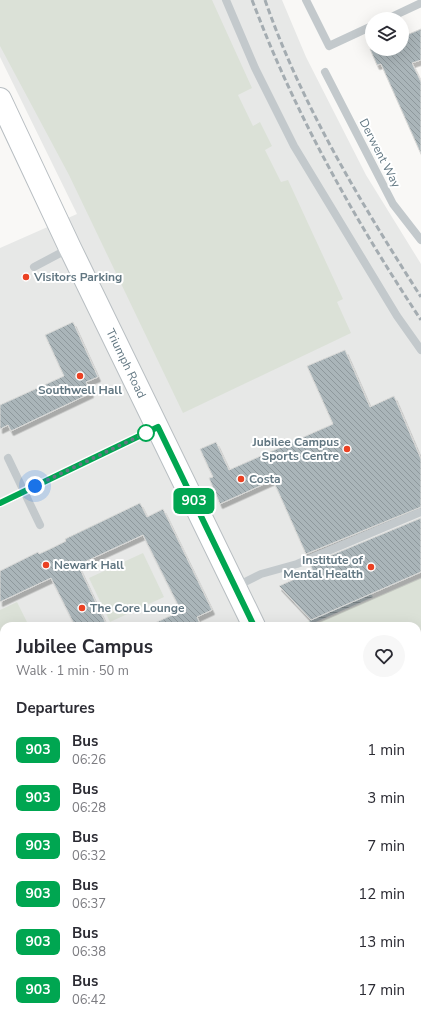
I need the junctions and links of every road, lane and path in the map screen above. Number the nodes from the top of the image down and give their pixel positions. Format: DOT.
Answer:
graph roads {
  1 [pos="226,0"];
  2 [pos="306,0"];
  3 [pos="421,3"];
  4 [pos="402,12"];
  5 [pos="365,29"];
  6 [pos="325,72"];
  7 [pos="0,99"];
  8 [pos="421,240"];
  9 [pos="70,248"];
  10 [pos="34,267"];
  11 [pos="421,350"];
  12 [pos="158,427"];
  13 [pos="8,458"];
  14 [pos="24,492"];
  15 [pos="0,503"];
  16 [pos="421,512"];
  17 [pos="40,525"];
  18 [pos="236,587"];
  19 [pos="252,622"];
  1 -- 11 [label="lane"];
  2 -- 5 [label="lane"];
  3 -- 4 [label="lane"];
  6 -- 8 [label="lane, Derwent Way"];
  7 -- 9 [label="street, Triumph Road"];
  9 -- 10 [label="lane"];
  9 -- 12 [label="street, Triumph Road"];
  12 -- 14 [label="lane"];
  12 -- 18 [label="street, Triumph Road"];
  13 -- 14 [label="lane"];
  14 -- 15 [label="lane"];
  14 -- 17 [label="lane"];
  16 -- 18 [label="lane"];
  18 -- 19 [label="street, Triumph Road"];
}
